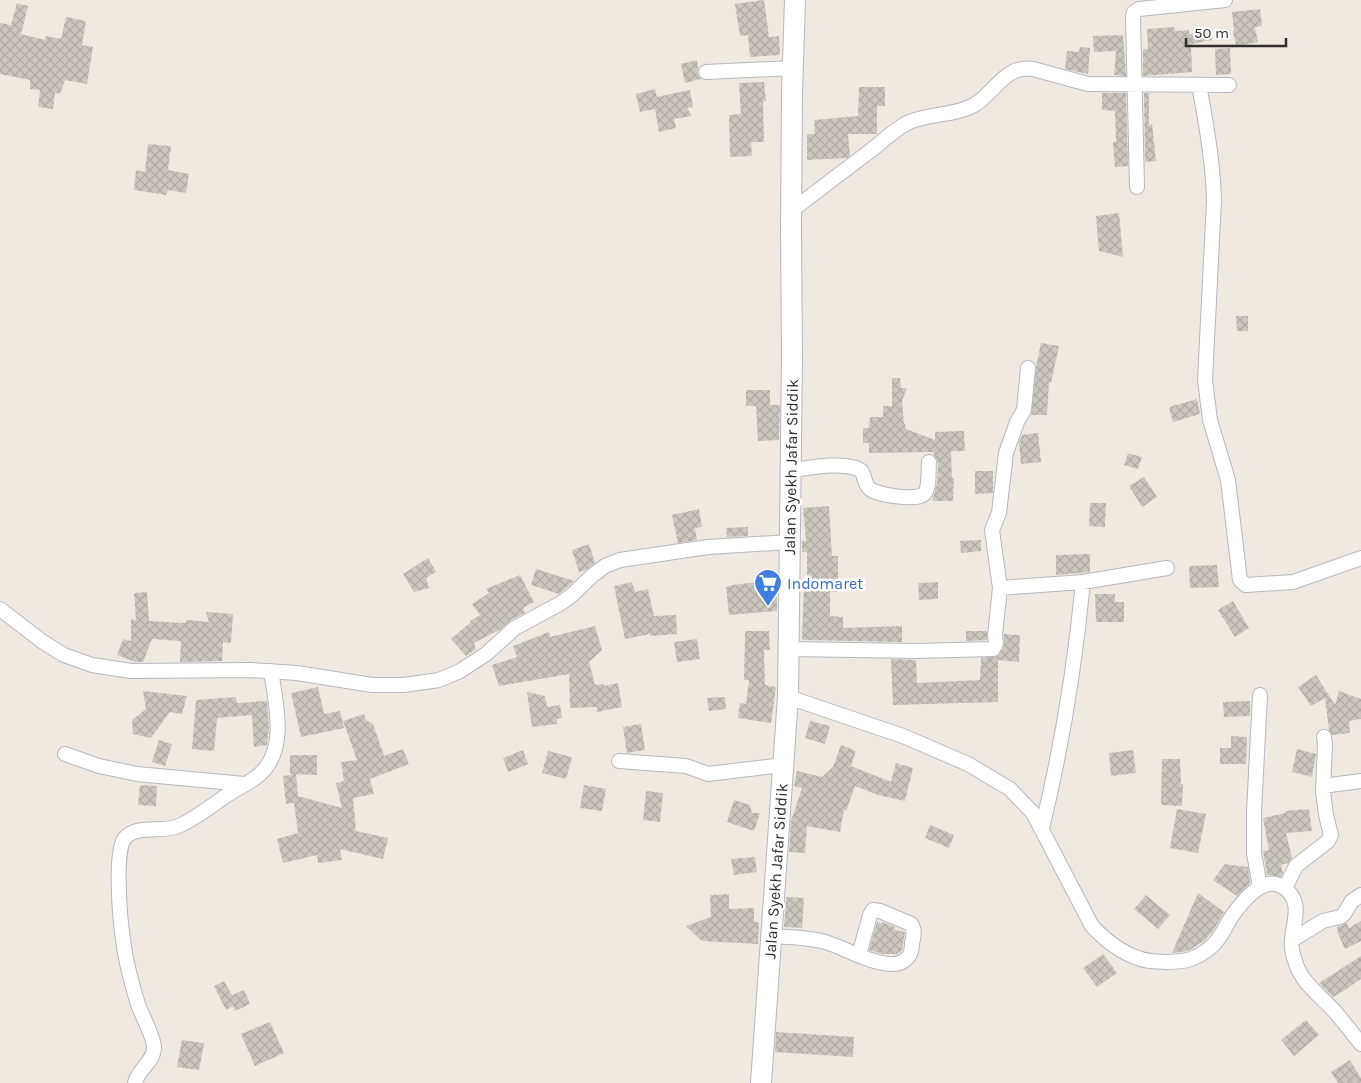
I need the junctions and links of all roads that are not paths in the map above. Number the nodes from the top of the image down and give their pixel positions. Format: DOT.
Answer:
graph roads {
  1 [pos="795,0"];
  2 [pos="1224,0"];
  3 [pos="793,68"];
  4 [pos="706,72"];
  5 [pos="1134,84"];
  6 [pos="1199,85"];
  7 [pos="1230,85"];
  8 [pos="1137,188"];
  9 [pos="791,211"];
  10 [pos="1028,368"];
  11 [pos="929,462"];
  12 [pos="791,470"];
  13 [pos="790,542"];
  14 [pos="1361,558"];
  15 [pos="1167,568"];
  16 [pos="1083,582"];
  17 [pos="1000,588"];
  18 [pos="0,609"];
  19 [pos="789,649"];
  20 [pos="271,671"];
  21 [pos="1260,695"];
  22 [pos="788,697"];
  23 [pos="1324,737"];
  24 [pos="65,754"];
  25 [pos="619,761"];
  26 [pos="783,766"];
  27 [pos="1361,781"];
  28 [pos="244,784"];
  29 [pos="1323,786"];
  30 [pos="1042,828"];
  31 [pos="1260,887"];
  32 [pos="1285,888"];
  33 [pos="1361,895"];
  34 [pos="771,936"];
  35 [pos="1292,940"];
  36 [pos="859,955"];
  37 [pos="1361,1044"];
  38 [pos="135,1083"];
  39 [pos="761,1083"];
  1 -- 3 [label="main road, Jalan Syekh Jafar Siddik"];
  2 -- 5 [label="street"];
  3 -- 4 [label="street"];
  3 -- 9 [label="main road, Jalan Syekh Jafar Siddik"];
  5 -- 6 [label="street"];
  5 -- 8 [label="street"];
  5 -- 9 [label="street"];
  6 -- 7 [label="street"];
  6 -- 14 [label="street"];
  9 -- 12 [label="main road, Jalan Syekh Jafar Siddik"];
  10 -- 17 [label="street"];
  11 -- 12 [label="street"];
  12 -- 13 [label="main road, Jalan Syekh Jafar Siddik"];
  13 -- 19 [label="main road, Jalan Syekh Jafar Siddik"];
  13 -- 20 [label="street"];
  15 -- 16 [label="street"];
  16 -- 17 [label="street"];
  16 -- 30 [label="street"];
  17 -- 19 [label="street"];
  18 -- 20 [label="street"];
  19 -- 22 [label="main road, Jalan Syekh Jafar Siddik"];
  20 -- 28 [label="street"];
  21 -- 31 [label="street"];
  22 -- 26 [label="main road, Jalan Syekh Jafar Siddik"];
  22 -- 30 [label="street"];
  23 -- 29 [label="street"];
  24 -- 28 [label="street"];
  25 -- 26 [label="street"];
  26 -- 34 [label="main road, Jalan Syekh Jafar Siddik"];
  27 -- 29 [label="street"];
  28 -- 38 [label="street"];
  29 -- 32 [label="street"];
  30 -- 31 [label="street"];
  31 -- 32 [label="street"];
  32 -- 35 [label="street"];
  33 -- 35 [label="street"];
  34 -- 36 [label="street"];
  34 -- 39 [label="main road, Jalan Syekh Jafar Siddik"];
  35 -- 37 [label="street"];
  36 -- 36 [label="street"];
}
